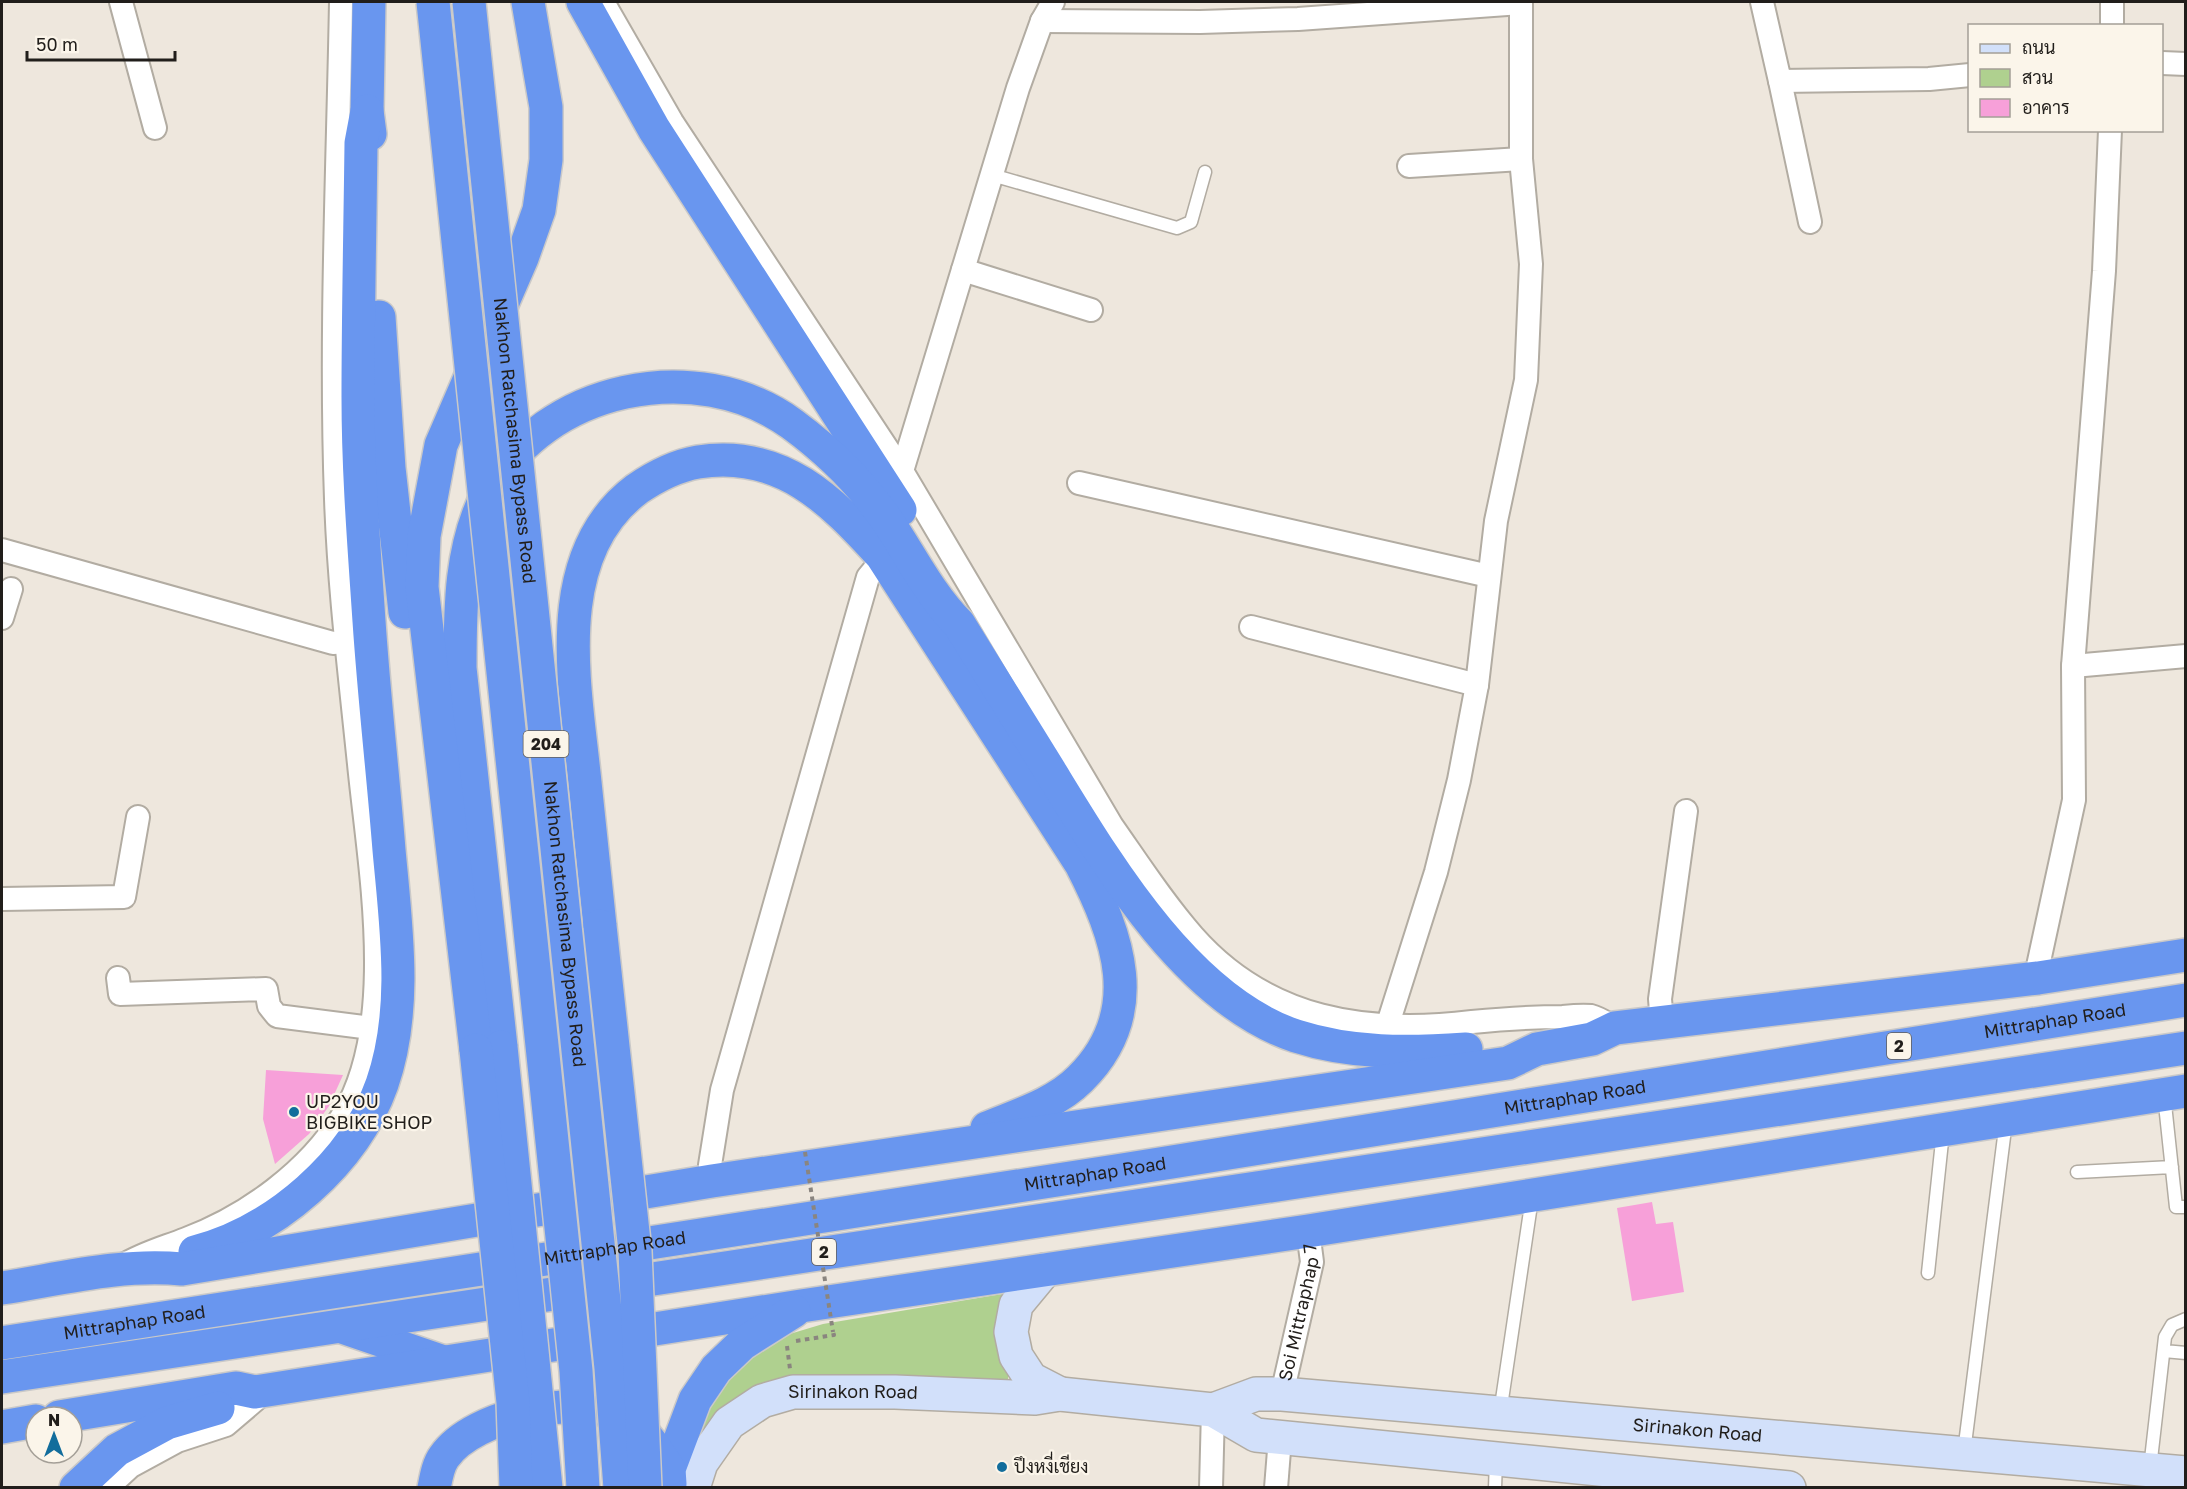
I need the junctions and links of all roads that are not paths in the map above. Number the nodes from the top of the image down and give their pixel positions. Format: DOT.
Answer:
graph roads {
  1 [pos="121,2"];
  2 [pos="340,2"];
  3 [pos="369,2"];
  4 [pos="433,2"];
  5 [pos="469,2"];
  6 [pos="528,2"];
  7 [pos="583,2"];
  8 [pos="603,2"];
  9 [pos="1521,2"];
  10 [pos="1762,2"];
  11 [pos="2112,2"];
  12 [pos="1047,11"];
  13 [pos="2112,24"];
  14 [pos="2163,63"];
  15 [pos="2186,64"];
  16 [pos="1968,75"];
  17 [pos="1780,81"];
  18 [pos="367,111"];
  19 [pos="155,128"];
  20 [pos="2110,132"];
  21 [pos="1521,159"];
  22 [pos="1409,166"];
  23 [pos="1205,172"];
  24 [pos="992,175"];
  25 [pos="1810,222"];
  26 [pos="963,270"];
  27 [pos="1091,310"];
  28 [pos="900,476"];
  29 [pos="1079,483"];
  30 [pos="2,550"];
  31 [pos="869,572"];
  32 [pos="1489,576"];
  33 [pos="11,589"];
  34 [pos="2,618"];
  35 [pos="959,624"];
  36 [pos="1251,627"];
  37 [pos="346,642"];
  38 [pos="2186,657"];
  39 [pos="2073,666"];
  40 [pos="1477,685"];
  41 [pos="1686,811"];
  42 [pos="138,817"];
  43 [pos="2,899"];
  44 [pos="2186,955"];
  45 [pos="118,978"];
  46 [pos="2038,978"];
  47 [pos="2186,1000"];
  48 [pos="1662,1022"];
  49 [pos="1387,1027"];
  50 [pos="371,1028"];
  51 [pos="1615,1028"];
  52 [pos="2186,1048"];
  53 [pos="1537,1049"];
  54 [pos="477,1050"];
  55 [pos="2174,1093"];
  56 [pos="2006,1120"];
  57 [pos="1943,1130"];
  58 [pos="1024,1134"];
  59 [pos="956,1144"];
  60 [pos="2172,1167"];
  61 [pos="1122,1170"];
  62 [pos="2078,1172"];
  63 [pos="712,1181"];
  64 [pos="1532,1194"];
  65 [pos="2186,1207"];
  66 [pos="1308,1231"];
  67 [pos="161,1266"];
  68 [pos="116,1270"];
  69 [pos="1046,1270"];
  70 [pos="1928,1273"];
  71 [pos="2,1288"];
  72 [pos="801,1306"];
  73 [pos="2186,1318"];
  74 [pos="336,1325"];
  75 [pos="2,1343"];
  76 [pos="2164,1351"];
  77 [pos="2186,1353"];
  78 [pos="445,1362"];
  79 [pos="2,1377"];
  80 [pos="262,1391"];
  81 [pos="1060,1394"];
  82 [pos="1282,1394"];
  83 [pos="1213,1410"];
  84 [pos="84,1413"];
  85 [pos="1500,1413"];
  86 [pos="24,1423"];
  87 [pos="2,1426"];
  88 [pos="1280,1438"];
  89 [pos="1964,1453"];
  90 [pos="2150,1469"];
  91 [pos="2186,1473"];
  92 [pos="1496,1474"];
  93 [pos="669,1483"];
  94 [pos="76,1488"];
  95 [pos="107,1488"];
  96 [pos="434,1488"];
  97 [pos="493,1488"];
  98 [pos="516,1488"];
  99 [pos="546,1488"];
  100 [pos="583,1488"];
  101 [pos="620,1488"];
  102 [pos="1211,1488"];
  103 [pos="1276,1488"];
  104 [pos="1789,1488"];
  1 -- 19 [label="street"];
  2 -- 37 [label="street"];
  3 -- 18 [label="highway"];
  4 -- 100 [label="highway, Nakhon Ratchasima Bypass Road / 204, bridge"];
  5 -- 101 [label="highway, Nakhon Ratchasima Bypass Road / 204, bridge"];
  6 -- 54 [label="highway"];
  7 -- 35 [label="highway"];
  8 -- 28 [label="street"];
  9 -- 12 [label="street"];
  9 -- 21 [label="street"];
  10 -- 17 [label="street"];
  11 -- 13 [label="street"];
  12 -- 24 [label="street"];
  14 -- 15 [label="street"];
  16 -- 17 [label="street"];
  17 -- 25 [label="street"];
  18 -- 54 [label="highway"];
  18 -- 67 [label="highway"];
  20 -- 39 [label="street"];
  21 -- 22 [label="street"];
  21 -- 32 [label="street"];
  23 -- 24 [label="lane"];
  24 -- 26 [label="street"];
  26 -- 27 [label="street"];
  26 -- 28 [label="street"];
  28 -- 49 [label="street"];
  29 -- 32 [label="street"];
  30 -- 37 [label="street"];
  31 -- 63 [label="street"];
  32 -- 40 [label="street"];
  33 -- 34 [label="street"];
  35 -- 53 [label="highway"];
  35 -- 54 [label="highway"];
  36 -- 40 [label="street"];
  37 -- 50 [label="street"];
  38 -- 39 [label="street"];
  39 -- 46 [label="street"];
  40 -- 49 [label="street"];
  41 -- 48 [label="street"];
  42 -- 43 [label="street"];
  44 -- 46 [label="highway"];
  45 -- 50 [label="street"];
  46 -- 48 [label="highway"];
  47 -- 61 [label="highway, Mittraphap Road / 2"];
  48 -- 51 [label="highway"];
  49 -- 51 [label="street"];
  50 -- 68 [label="street"];
  51 -- 53 [label="highway"];
  52 -- 74 [label="highway, Mittraphap Road / 2"];
  53 -- 58 [label="highway"];
  54 -- 97 [label="highway"];
  54 -- 98 [label="highway, bridge"];
  54 -- 99 [label="highway, bridge"];
  55 -- 56 [label="highway"];
  55 -- 60 [label="lane"];
  56 -- 57 [label="highway"];
  56 -- 89 [label="lane"];
  57 -- 64 [label="highway"];
  57 -- 70 [label="lane"];
  58 -- 59 [label="highway"];
  58 -- 61 [label="highway"];
  59 -- 63 [label="highway"];
  59 -- 93 [label="highway, bridge"];
  60 -- 62 [label="lane"];
  60 -- 65 [label="lane"];
  61 -- 75 [label="highway, Mittraphap Road / 2"];
  63 -- 67 [label="highway"];
  64 -- 66 [label="highway"];
  64 -- 85 [label="lane"];
  66 -- 69 [label="highway"];
  66 -- 82 [label="street, Soi Mittraphap 7"];
  67 -- 68 [label="highway"];
  68 -- 71 [label="highway"];
  69 -- 72 [label="highway"];
  69 -- 81 [label="street, Sirinakon Road"];
  72 -- 78 [label="highway"];
  72 -- 93 [label="highway"];
  73 -- 76 [label="lane"];
  74 -- 78 [label="highway"];
  74 -- 79 [label="highway, Mittraphap Road / 2"];
  76 -- 77 [label="lane"];
  76 -- 90 [label="lane"];
  78 -- 80 [label="highway"];
  80 -- 84 [label="highway"];
  80 -- 94 [label="highway"];
  80 -- 95 [label="street"];
  81 -- 83 [label="street, Sirinakon Road"];
  81 -- 93 [label="street, Sirinakon Road"];
  82 -- 83 [label="street, Sirinakon Road"];
  82 -- 85 [label="street, Sirinakon Road"];
  83 -- 88 [label="street, Sirinakon Road"];
  83 -- 102 [label="street"];
  85 -- 89 [label="street, Sirinakon Road"];
  86 -- 87 [label="highway"];
  88 -- 92 [label="street, Sirinakon Road"];
  88 -- 103 [label="street"];
  89 -- 90 [label="street, Sirinakon Road"];
  90 -- 91 [label="street, Sirinakon Road"];
  92 -- 104 [label="street, Sirinakon Road"];
  93 -- 96 [label="highway"];
}
